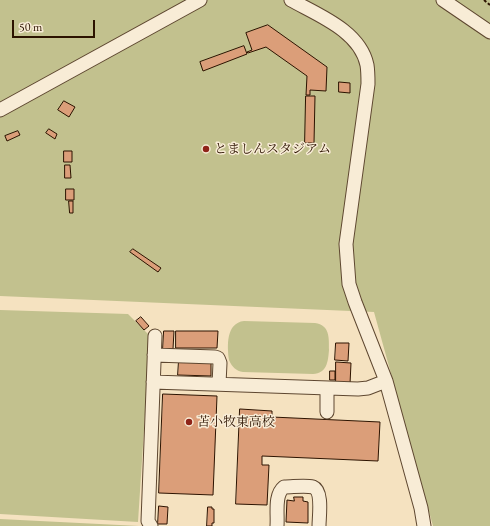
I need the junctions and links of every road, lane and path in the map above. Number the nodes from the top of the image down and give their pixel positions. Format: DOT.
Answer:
graph roads {
  1 [pos="200,0"];
  2 [pos="291,0"];
  3 [pos="443,0"];
  4 [pos="484,0"];
  5 [pos="490,5"];
  6 [pos="490,32"];
  7 [pos="0,110"];
  8 [pos="155,336"];
  9 [pos="154,355"];
  10 [pos="386,381"];
  11 [pos="153,382"];
  12 [pos="219,384"];
  13 [pos="327,388"];
  14 [pos="327,412"];
  15 [pos="151,526"];
  16 [pos="277,526"];
  17 [pos="319,526"];
  18 [pos="424,526"];
  1 -- 7 [label="street"];
  2 -- 10 [label="street"];
  3 -- 6 [label="street"];
  4 -- 5 [label="path"];
  8 -- 9 [label="street"];
  9 -- 11 [label="street"];
  9 -- 12 [label="street"];
  10 -- 13 [label="street"];
  10 -- 18 [label="street"];
  11 -- 12 [label="street"];
  11 -- 15 [label="street"];
  12 -- 13 [label="street"];
  13 -- 14 [label="street"];
  16 -- 17 [label="street"];
}
